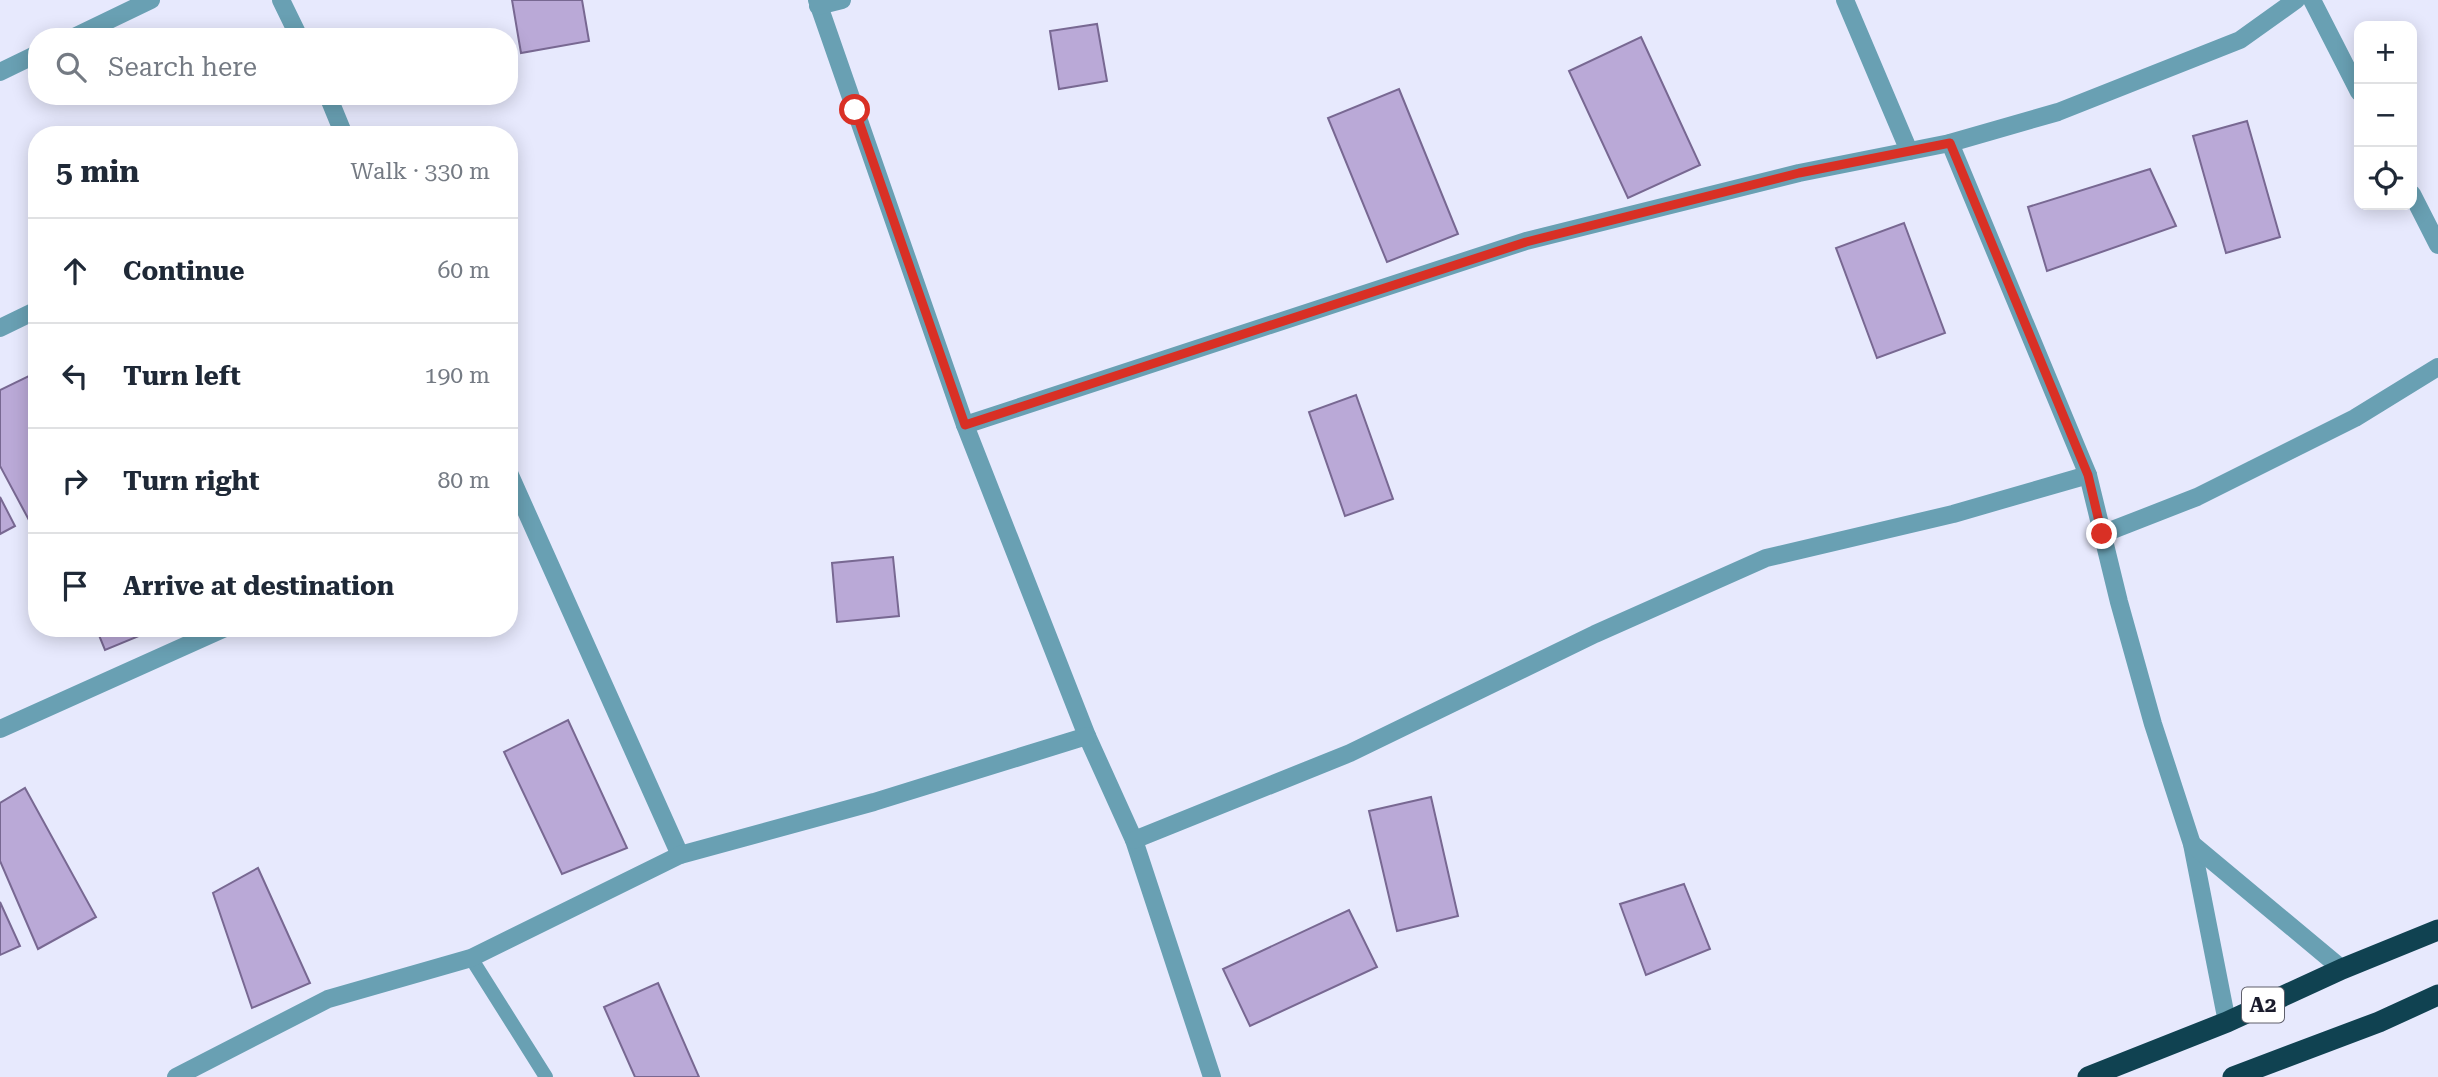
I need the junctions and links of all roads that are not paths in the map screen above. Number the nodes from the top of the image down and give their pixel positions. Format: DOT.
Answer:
graph roads {
  1 [pos="151,0"];
  2 [pos="281,0"];
  3 [pos="842,0"];
  4 [pos="1845,0"];
  5 [pos="2296,0"];
  6 [pos="2312,0"];
  7 [pos="817,3"];
  8 [pos="93,28"];
  9 [pos="295,28"];
  10 [pos="28,58"];
  11 [pos="0,72"];
  12 [pos="2355,84"];
  13 [pos="332,105"];
  14 [pos="340,126"];
  15 [pos="1950,143"];
  16 [pos="1909,150"];
  17 [pos="2417,204"];
  18 [pos="2438,245"];
  19 [pos="28,314"];
  20 [pos="0,328"];
  21 [pos="2438,367"];
  22 [pos="965,425"];
  23 [pos="2088,475"];
  24 [pos="518,507"];
  25 [pos="2102,534"];
  26 [pos="205,637"];
  27 [pos="0,729"];
  28 [pos="1087,736"];
  29 [pos="1134,840"];
  30 [pos="2192,844"];
  31 [pos="680,855"];
  32 [pos="2438,930"];
  33 [pos="471,958"];
  34 [pos="2342,969"];
  35 [pos="2438,995"];
  36 [pos="2227,1022"];
  37 [pos="176,1077"];
  38 [pos="546,1077"];
  39 [pos="1212,1077"];
  40 [pos="2088,1077"];
  41 [pos="2233,1077"];
  1 -- 8 [label="street"];
  2 -- 9 [label="street"];
  3 -- 7 [label="street"];
  4 -- 16 [label="street"];
  5 -- 15 [label="street"];
  6 -- 12 [label="street"];
  7 -- 22 [label="street"];
  10 -- 11 [label="street"];
  13 -- 14 [label="street"];
  15 -- 16 [label="street"];
  15 -- 23 [label="street"];
  16 -- 22 [label="street"];
  17 -- 18 [label="street"];
  19 -- 20 [label="street"];
  21 -- 25 [label="street"];
  22 -- 28 [label="street"];
  23 -- 25 [label="street"];
  23 -- 29 [label="street"];
  24 -- 31 [label="street"];
  25 -- 30 [label="street"];
  26 -- 27 [label="street"];
  28 -- 29 [label="street"];
  28 -- 31 [label="street"];
  29 -- 39 [label="street"];
  30 -- 34 [label="street"];
  30 -- 36 [label="street"];
  31 -- 33 [label="street"];
  32 -- 34 [label="highway, A2"];
  33 -- 37 [label="street"];
  33 -- 38 [label="lane"];
  34 -- 36 [label="highway, A2"];
  35 -- 41 [label="highway, A2"];
  36 -- 40 [label="highway, A2"];
}
